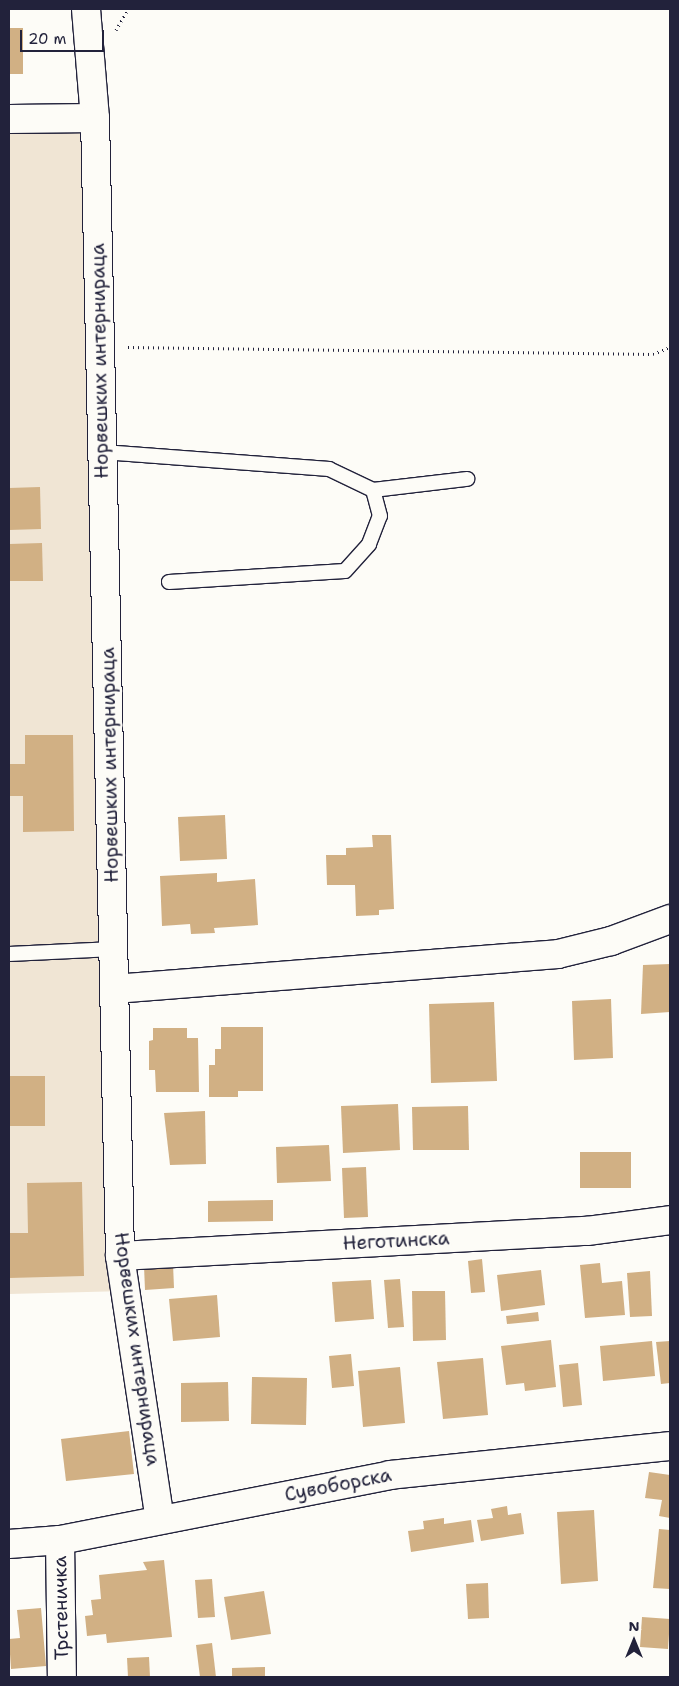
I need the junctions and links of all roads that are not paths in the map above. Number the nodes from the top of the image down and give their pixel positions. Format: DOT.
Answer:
graph roads {
  1 [pos="86,9"];
  2 [pos="95,118"];
  3 [pos="9,119"];
  4 [pos="103,452"];
  5 [pos="467,479"];
  6 [pos="373,490"];
  7 [pos="169,582"];
  8 [pos="670,919"];
  9 [pos="114,949"];
  10 [pos="9,954"];
  11 [pos="114,989"];
  12 [pos="670,1220"];
  13 [pos="120,1256"];
  14 [pos="670,1446"];
  15 [pos="160,1519"];
  16 [pos="60,1540"];
  17 [pos="9,1544"];
  18 [pos="62,1677"];
  1 -- 2 [label="street, Норвешких интернираца"];
  2 -- 3 [label="street"];
  2 -- 4 [label="street, Норвешких интернираца"];
  4 -- 6 [label="lane"];
  4 -- 9 [label="street, Норвешких интернираца"];
  5 -- 6 [label="lane"];
  6 -- 7 [label="lane"];
  8 -- 11 [label="street"];
  9 -- 10 [label="lane"];
  9 -- 11 [label="street, Норвешких интернираца"];
  11 -- 13 [label="street, Норвешких интернираца"];
  12 -- 13 [label="street, Неготинска"];
  13 -- 15 [label="street, Норвешких интернираца"];
  14 -- 15 [label="street, Сувоборска"];
  15 -- 16 [label="street, Сувоборска"];
  16 -- 17 [label="street, Сувоборска"];
  16 -- 18 [label="street, Трстеничка"];
}
